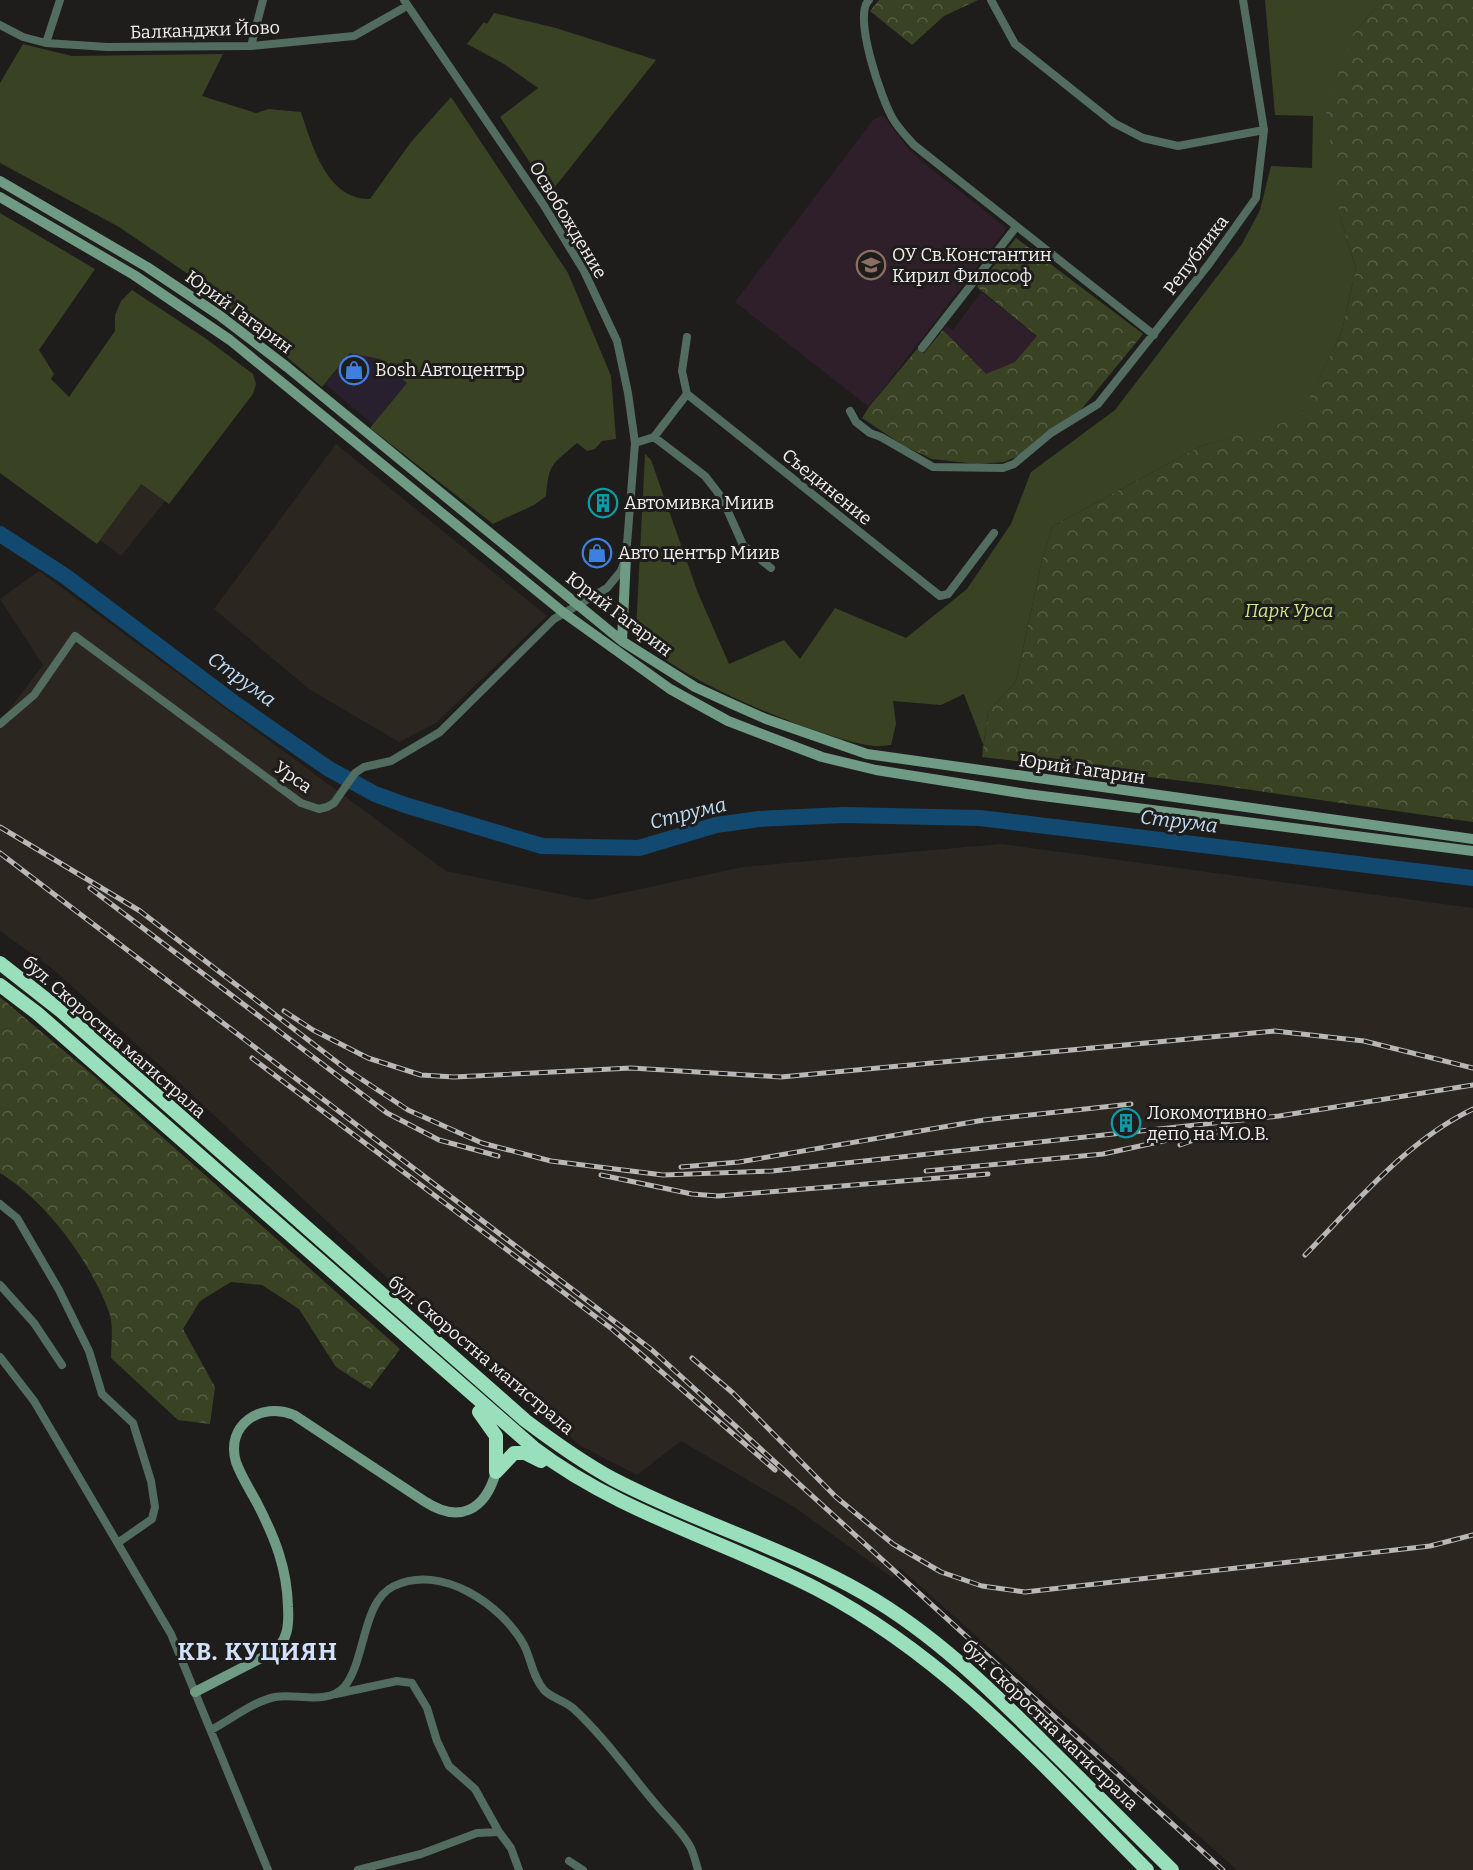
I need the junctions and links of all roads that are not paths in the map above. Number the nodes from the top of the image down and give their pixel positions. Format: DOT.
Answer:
graph roads {
  1 [pos="60,0"];
  2 [pos="263,0"];
  3 [pos="991,0"];
  4 [pos="1243,0"];
  5 [pos="866,1"];
  6 [pos="405,3"];
  7 [pos="0,25"];
  8 [pos="46,43"];
  9 [pos="251,46"];
  10 [pos="1264,130"];
  11 [pos="0,181"];
  12 [pos="0,197"];
  13 [pos="1016,227"];
  14 [pos="1154,335"];
  15 [pos="687,337"];
  16 [pos="922,348"];
  17 [pos="687,394"];
  18 [pos="850,411"];
  19 [pos="654,437"];
  20 [pos="635,443"];
  21 [pos="994,533"];
  22 [pos="626,557"];
  23 [pos="771,568"];
  24 [pos="578,606"];
  25 [pos="564,613"];
  26 [pos="622,641"];
  27 [pos="0,724"];
  28 [pos="1473,839"];
  29 [pos="1473,852"];
  30 [pos="0,963"];
  31 [pos="0,984"];
  32 [pos="0,1204"];
  33 [pos="0,1285"];
  34 [pos="0,1357"];
  35 [pos="426,1357"];
  36 [pos="62,1365"];
  37 [pos="496,1472"];
  38 [pos="577,1479"];
  39 [pos="119,1542"];
  40 [pos="195,1692"];
  41 [pos="334,1695"];
  42 [pos="211,1730"];
  43 [pos="499,1832"];
  44 [pos="568,1861"];
  45 [pos="268,1870"];
  46 [pos="358,1870"];
  47 [pos="519,1870"];
  48 [pos="583,1870"];
  49 [pos="698,1870"];
  50 [pos="1147,1870"];
  51 [pos="1172,1870"];
  1 -- 8 [label="street"];
  2 -- 9 [label="street"];
  3 -- 10 [label="street"];
  4 -- 10 [label="street, Република"];
  5 -- 13 [label="street"];
  6 -- 9 [label="street, Балканджи Йово"];
  6 -- 20 [label="street, Освобождение"];
  7 -- 8 [label="street, Балканджи Йово"];
  8 -- 9 [label="street, Балканджи Йово"];
  10 -- 14 [label="street, Република"];
  11 -- 24 [label="street, Юрий Гагарин"];
  12 -- 25 [label="street, Юрий Гагарин"];
  13 -- 14 [label="street"];
  13 -- 16 [label="street"];
  14 -- 18 [label="street, Република"];
  15 -- 17 [label="street"];
  17 -- 19 [label="street"];
  17 -- 21 [label="street, Съединение"];
  19 -- 20 [label="street"];
  19 -- 23 [label="street"];
  20 -- 22 [label="street, Освобождение"];
  22 -- 24 [label="street, Освобождение"];
  22 -- 26 [label="street"];
  24 -- 25 [label="street, Урса"];
  24 -- 26 [label="street, Юрий Гагарин"];
  25 -- 27 [label="street, Урса"];
  25 -- 29 [label="street, Юрий Гагарин"];
  26 -- 28 [label="street, Юрий Гагарин"];
  30 -- 51 [label="highway, бул. Скоростна магистрала"];
  31 -- 35 [label="highway, бул. Скоростна магистрала"];
  32 -- 39 [label="street"];
  33 -- 36 [label="street"];
  34 -- 39 [label="street"];
  35 -- 37 [label="highway"];
  35 -- 38 [label="highway, бул. Скоростна магистрала"];
  37 -- 38 [label="highway"];
  37 -- 40 [label="street"];
  38 -- 50 [label="highway, бул. Скоростна магистрала"];
  39 -- 40 [label="street"];
  40 -- 42 [label="street"];
  41 -- 42 [label="street"];
  41 -- 43 [label="street"];
  41 -- 49 [label="street"];
  42 -- 45 [label="street"];
  43 -- 46 [label="street"];
  43 -- 47 [label="street"];
  44 -- 48 [label="street"];
}
